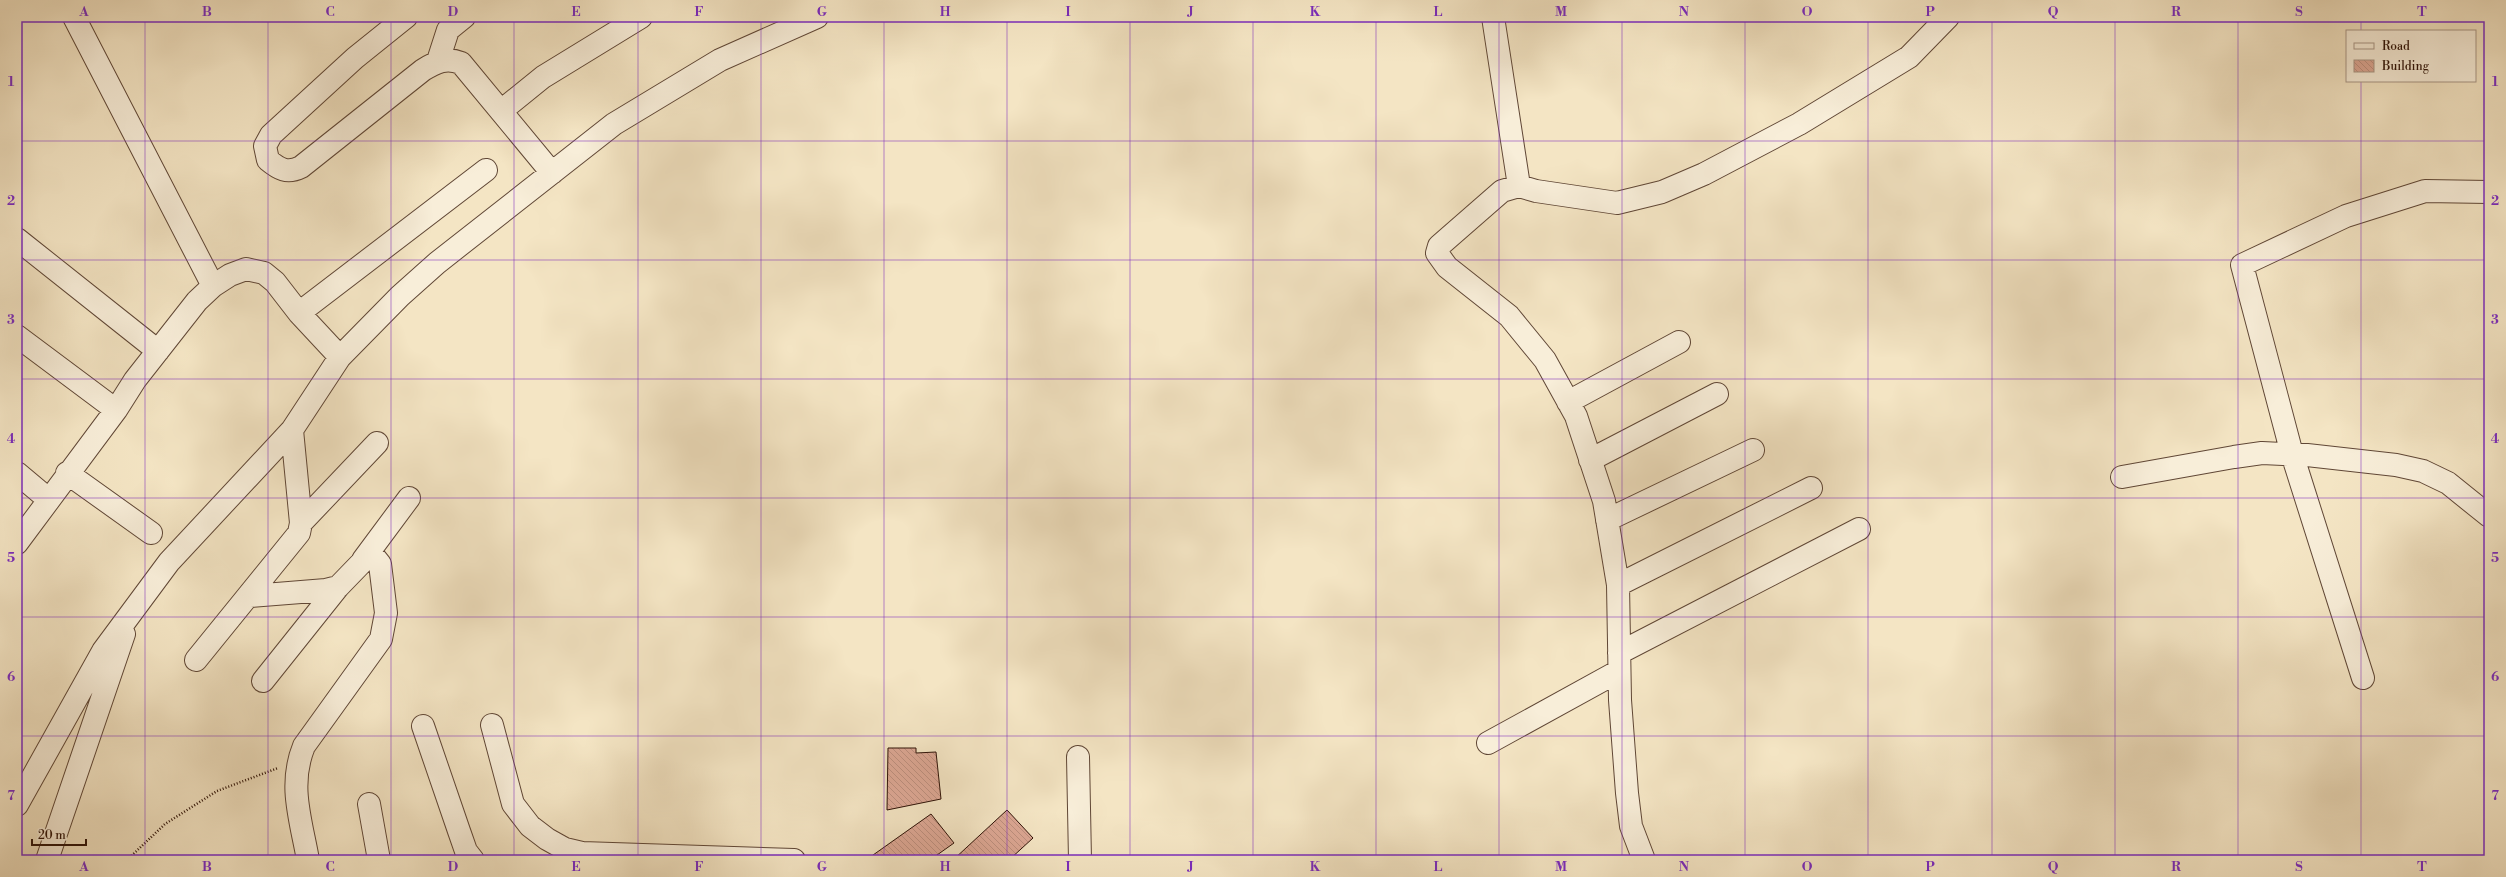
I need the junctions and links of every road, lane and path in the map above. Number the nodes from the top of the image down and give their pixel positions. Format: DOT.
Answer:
graph roads {
  1 [pos="74,17"];
  2 [pos="406,17"];
  3 [pos="464,17"];
  4 [pos="641,17"];
  5 [pos="817,17"];
  6 [pos="1493,17"];
  7 [pos="1944,19"];
  8 [pos="438,62"];
  9 [pos="501,111"];
  10 [pos="486,170"];
  11 [pos="552,173"];
  12 [pos="1519,186"];
  13 [pos="2489,192"];
  14 [pos="17,239"];
  15 [pos="212,286"];
  16 [pos="299,313"];
  17 [pos="17,336"];
  18 [pos="1679,342"];
  19 [pos="158,351"];
  20 [pos="340,357"];
  21 [pos="1717,394"];
  22 [pos="1568,402"];
  23 [pos="116,410"];
  24 [pos="292,430"];
  25 [pos="377,443"];
  26 [pos="1753,450"];
  27 [pos="2292,454"];
  28 [pos="1590,460"];
  29 [pos="17,473"];
  30 [pos="67,473"];
  31 [pos="2122,477"];
  32 [pos="1811,488"];
  33 [pos="409,498"];
  34 [pos="48,499"];
  35 [pos="2489,516"];
  36 [pos="1607,520"];
  37 [pos="301,523"];
  38 [pos="1859,530"];
  39 [pos="151,533"];
  40 [pos="17,542"];
  41 [pos="363,560"];
  42 [pos="1618,585"];
  43 [pos="338,586"];
  44 [pos="250,596"];
  45 [pos="131,614"];
  46 [pos="196,660"];
  47 [pos="1619,662"];
  48 [pos="2363,678"];
  49 [pos="263,681"];
  50 [pos="492,725"];
  51 [pos="423,726"];
  52 [pos="1488,743"];
  53 [pos="1078,757"];
  54 [pos="296,764"];
  55 [pos="17,804"];
  56 [pos="369,804"];
  57 [pos="47,860"];
  58 [pos="127,860"];
  59 [pos="308,860"];
  60 [pos="379,860"];
  61 [pos="473,860"];
  62 [pos="794,860"];
  63 [pos="1080,860"];
  64 [pos="1644,860"];
  1 -- 15 [label="street"];
  2 -- 8 [label="street"];
  3 -- 8 [label="street"];
  4 -- 9 [label="street"];
  5 -- 11 [label="street"];
  6 -- 12 [label="street"];
  7 -- 12 [label="street"];
  8 -- 9 [label="street"];
  9 -- 11 [label="street"];
  10 -- 16 [label="street"];
  11 -- 20 [label="street"];
  12 -- 22 [label="street"];
  13 -- 27 [label="street"];
  14 -- 19 [label="street"];
  15 -- 16 [label="street"];
  15 -- 19 [label="street"];
  16 -- 20 [label="street"];
  17 -- 23 [label="street"];
  18 -- 22 [label="street"];
  19 -- 23 [label="street"];
  20 -- 24 [label="street"];
  21 -- 28 [label="street"];
  22 -- 28 [label="street"];
  23 -- 30 [label="street"];
  24 -- 37 [label="street"];
  24 -- 45 [label="street"];
  25 -- 37 [label="street"];
  26 -- 36 [label="street"];
  27 -- 31 [label="street"];
  27 -- 35 [label="street"];
  27 -- 48 [label="street"];
  28 -- 36 [label="street"];
  29 -- 34 [label="street"];
  30 -- 34 [label="street"];
  30 -- 39 [label="street"];
  32 -- 42 [label="street"];
  33 -- 41 [label="street"];
  34 -- 40 [label="street"];
  36 -- 42 [label="street"];
  37 -- 44 [label="street"];
  38 -- 47 [label="street"];
  41 -- 43 [label="street"];
  41 -- 54 [label="street"];
  42 -- 47 [label="street"];
  43 -- 44 [label="street"];
  43 -- 49 [label="street"];
  44 -- 46 [label="street"];
  45 -- 55 [label="street"];
  45 -- 57 [label="street"];
  47 -- 52 [label="street"];
  47 -- 64 [label="street"];
  50 -- 62 [label="street"];
  51 -- 61 [label="street"];
  53 -- 63 [label="street"];
  54 -- 58 [label="path"];
  54 -- 59 [label="street"];
  56 -- 60 [label="street"];
}
